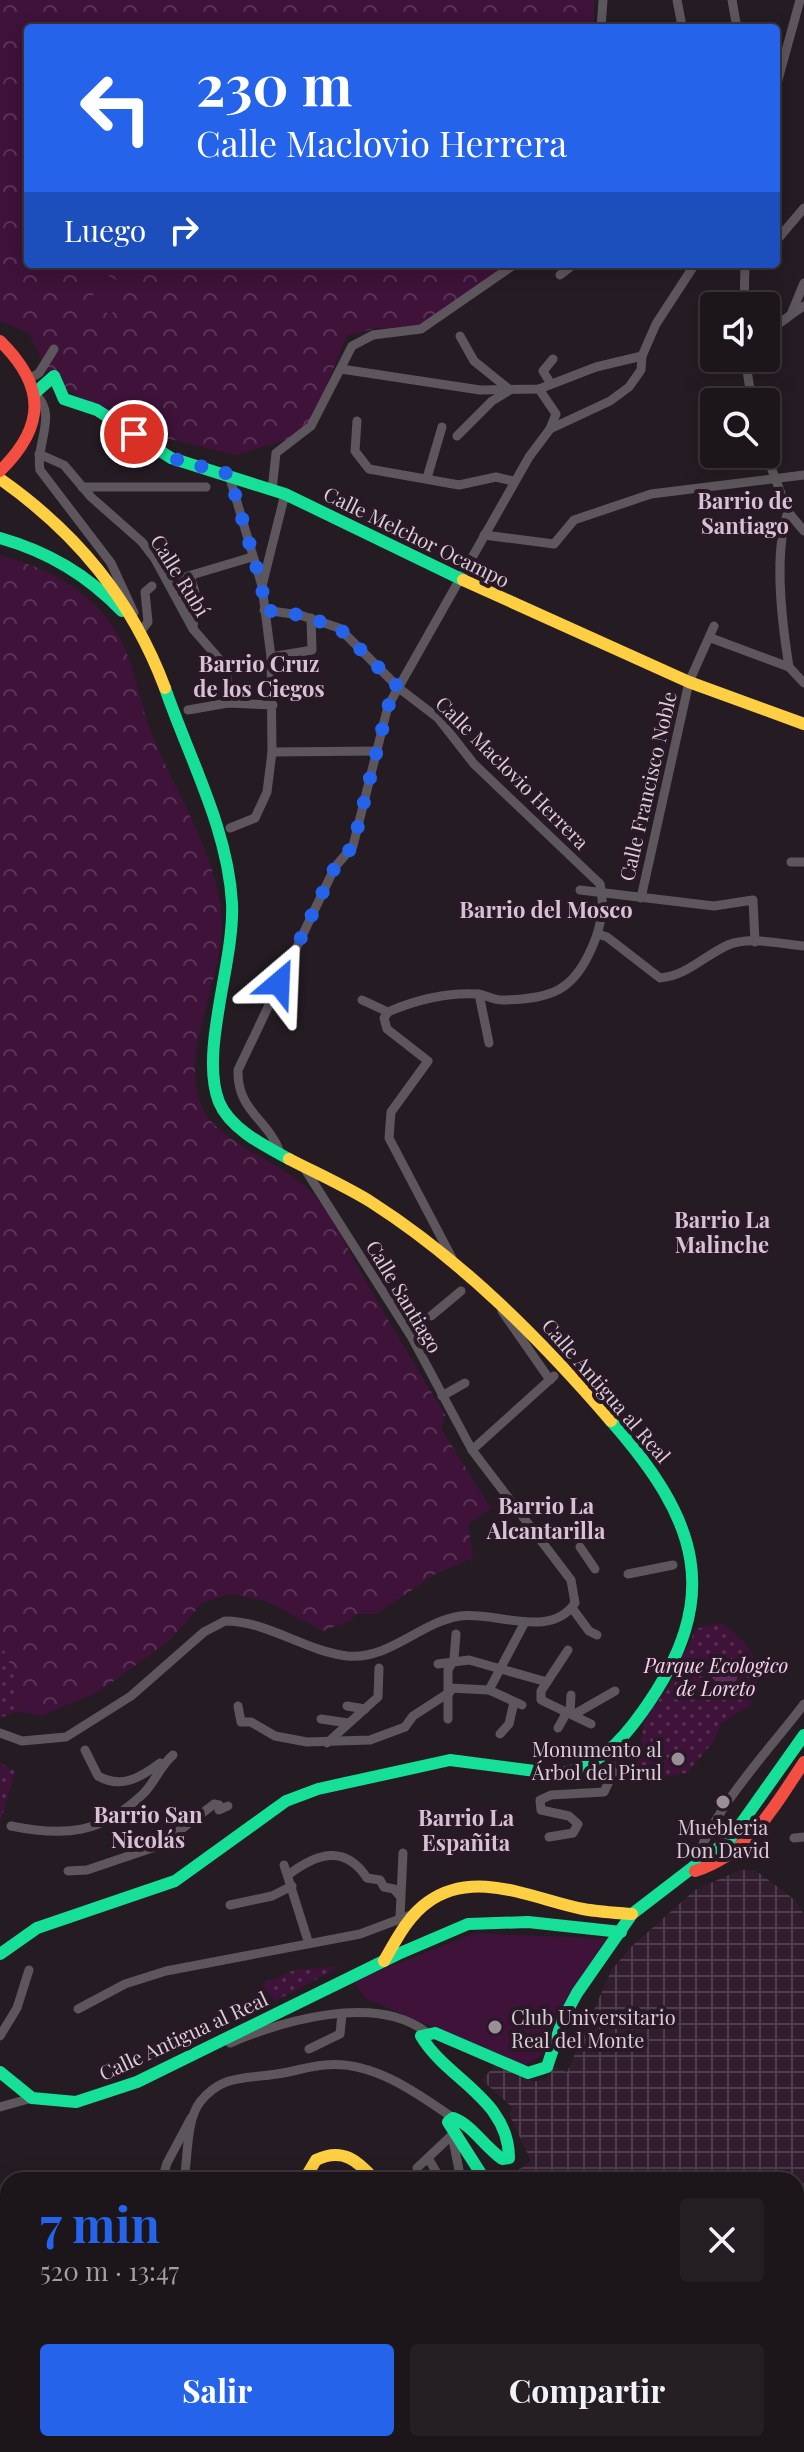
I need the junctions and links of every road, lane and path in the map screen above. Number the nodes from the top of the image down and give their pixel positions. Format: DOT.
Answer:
graph roads {
  1 [pos="603,0"];
  2 [pos="677,0"];
  3 [pos="732,0"];
  4 [pos="800,0"];
  5 [pos="601,24"];
  6 [pos="682,24"];
  7 [pos="736,24"];
  8 [pos="780,72"];
  9 [pos="804,208"];
  10 [pos="780,236"];
  11 [pos="509,268"];
  12 [pos="569,268"];
  13 [pos="692,268"];
  14 [pos="745,268"];
  15 [pos="753,268"];
  16 [pos="560,275"];
  17 [pos="745,278"];
  18 [pos="804,283"];
  19 [pos="744,292"];
  20 [pos="804,306"];
  21 [pos="792,312"];
  22 [pos="780,325"];
  23 [pos="460,336"];
  24 [pos="0,341"];
  25 [pos="54,349"];
  26 [pos="642,356"];
  27 [pos="553,359"];
  28 [pos="341,369"];
  29 [pos="31,378"];
  30 [pos="551,384"];
  31 [pos="539,389"];
  32 [pos="510,390"];
  33 [pos="36,394"];
  34 [pos="357,421"];
  35 [pos="442,427"];
  36 [pos="550,429"];
  37 [pos="457,436"];
  38 [pos="39,454"];
  39 [pos="773,468"];
  40 [pos="0,471"];
  41 [pos="229,474"];
  42 [pos="804,475"];
  43 [pos="777,477"];
  44 [pos="427,478"];
  45 [pos="0,479"];
  46 [pos="513,481"];
  47 [pos="82,487"];
  48 [pos="206,487"];
  49 [pos="278,492"];
  50 [pos="788,512"];
  51 [pos="804,531"];
  52 [pos="484,535"];
  53 [pos="0,538"];
  54 [pos="252,557"];
  55 [pos="190,576"];
  56 [pos="459,580"];
  57 [pos="168,582"];
  58 [pos="152,586"];
  59 [pos="262,586"];
  60 [pos="264,610"];
  61 [pos="311,618"];
  62 [pos="714,626"];
  63 [pos="193,629"];
  64 [pos="141,631"];
  65 [pos="711,638"];
  66 [pos="271,657"];
  67 [pos="789,667"];
  68 [pos="689,682"];
  69 [pos="804,683"];
  70 [pos="400,689"];
  71 [pos="228,703"];
  72 [pos="273,705"];
  73 [pos="188,710"];
  74 [pos="804,724"];
  75 [pos="378,751"];
  76 [pos="272,752"];
  77 [pos="230,828"];
  78 [pos="791,862"];
  79 [pos="804,862"];
  80 [pos="580,890"];
  81 [pos="603,895"];
  82 [pos="641,898"];
  83 [pos="598,934"];
  84 [pos="755,942"];
  85 [pos="804,946"];
  86 [pos="479,994"];
  87 [pos="362,1000"];
  88 [pos="388,1012"];
  89 [pos="489,1043"];
  90 [pos="280,1152"];
  91 [pos="302,1164"];
  92 [pos="452,1258"];
  93 [pos="461,1291"];
  94 [pos="489,1291"];
  95 [pos="431,1316"];
  96 [pos="465,1383"];
  97 [pos="442,1396"];
  98 [pos="472,1450"];
  99 [pos="580,1547"];
  100 [pos="673,1565"];
  101 [pos="595,1569"];
  102 [pos="628,1574"];
  103 [pos="572,1608"];
  104 [pos="525,1622"];
  105 [pos="456,1634"];
  106 [pos="597,1635"];
  107 [pos="568,1650"];
  108 [pos="454,1659"];
  109 [pos="438,1664"];
  110 [pos="379,1668"];
  111 [pos="500,1669"];
  112 [pos="547,1682"];
  113 [pos="450,1690"];
  114 [pos="489,1690"];
  115 [pos="615,1691"];
  116 [pos="571,1695"];
  117 [pos="804,1704"];
  118 [pos="238,1706"];
  119 [pos="347,1706"];
  120 [pos="365,1709"];
  121 [pos="570,1713"];
  122 [pos="321,1719"];
  123 [pos="448,1719"];
  124 [pos="348,1723"];
  125 [pos="591,1724"];
  126 [pos="558,1728"];
  127 [pos="0,1733"];
  128 [pos="500,1734"];
  129 [pos="804,1735"];
  130 [pos="327,1743"];
  131 [pos="85,1750"];
  132 [pos="604,1755"];
  133 [pos="804,1762"];
  134 [pos="228,1806"];
  135 [pos="686,1825"];
  136 [pos="11,1826"];
  137 [pos="549,1837"];
  138 [pos="706,1838"];
  139 [pos="403,1853"];
  140 [pos="68,1871"];
  141 [pos="692,1872"];
  142 [pos="292,1886"];
  143 [pos="399,1895"];
  144 [pos="230,1905"];
  145 [pos="416,1913"];
  146 [pos="632,1914"];
  147 [pos="400,1917"];
  148 [pos="621,1932"];
  149 [pos="308,1941"];
  150 [pos="0,1954"];
  151 [pos="384,1961"];
  152 [pos="29,1970"];
  153 [pos="78,2009"];
  154 [pos="342,2014"];
  155 [pos="426,2032"];
  156 [pos="0,2036"];
  157 [pos="309,2049"];
  158 [pos="206,2055"];
  159 [pos="0,2072"];
  160 [pos="397,2082"];
  161 [pos="394,2094"];
  162 [pos="32,2098"];
  163 [pos="0,2107"];
  164 [pos="193,2115"];
  165 [pos="453,2118"];
  166 [pos="452,2135"];
  167 [pos="428,2158"];
  168 [pos="417,2168"];
  169 [pos="164,2172"];
  170 [pos="185,2172"];
  171 [pos="305,2172"];
  172 [pos="368,2172"];
  173 [pos="436,2172"];
  174 [pos="458,2172"];
  175 [pos="480,2172"];
  1 -- 5 [label="street"];
  2 -- 6 [label="street"];
  3 -- 7 [label="street"];
  4 -- 8 [label="street"];
  9 -- 10 [label="street"];
  11 -- 28 [label="street"];
  12 -- 16 [label="street"];
  13 -- 26 [label="street"];
  14 -- 17 [label="street"];
  15 -- 17 [label="street"];
  17 -- 19 [label="street"];
  18 -- 21 [label="street"];
  20 -- 21 [label="street"];
  21 -- 22 [label="street"];
  23 -- 32 [label="street"];
  24 -- 29 [label="main road"];
  25 -- 29 [label="street"];
  26 -- 30 [label="street"];
  26 -- 36 [label="street"];
  27 -- 30 [label="street"];
  28 -- 32 [label="street"];
  28 -- 49 [label="street"];
  29 -- 33 [label="main road"];
  30 -- 31 [label="street"];
  31 -- 32 [label="street"];
  31 -- 36 [label="street"];
  32 -- 37 [label="street"];
  33 -- 38 [label="street"];
  33 -- 40 [label="main road"];
  33 -- 41 [label="main road, Calle Melchor Ocampo"];
  34 -- 44 [label="street"];
  35 -- 44 [label="street"];
  36 -- 46 [label="street"];
  38 -- 47 [label="street, Calle Rubí"];
  38 -- 64 [label="street"];
  39 -- 43 [label="street"];
  41 -- 49 [label="main road, Calle Melchor Ocampo"];
  41 -- 54 [label="street"];
  42 -- 43 [label="street"];
  43 -- 50 [label="street"];
  43 -- 52 [label="street"];
  44 -- 46 [label="street"];
  45 -- 64 [label="main road"];
  46 -- 52 [label="street"];
  47 -- 48 [label="street"];
  47 -- 57 [label="street, Calle Rubí"];
  49 -- 56 [label="main road, Calle Melchor Ocampo"];
  49 -- 59 [label="street"];
  50 -- 51 [label="street"];
  50 -- 67 [label="street"];
  52 -- 56 [label="street"];
  53 -- 64 [label="main road"];
  54 -- 55 [label="street"];
  54 -- 59 [label="street"];
  55 -- 57 [label="street"];
  55 -- 63 [label="street"];
  56 -- 68 [label="main road, Calle Melchor Ocampo"];
  56 -- 70 [label="street"];
  57 -- 63 [label="street, Calle Rubí"];
  58 -- 64 [label="street"];
  59 -- 60 [label="street"];
  60 -- 61 [label="street, Calle Maclovio Herrera"];
  60 -- 66 [label="street"];
  61 -- 66 [label="street"];
  61 -- 70 [label="street, Calle Maclovio Herrera"];
  62 -- 65 [label="street, Calle Francisco Noble"];
  63 -- 71 [label="street, Calle Rubí"];
  64 -- 90 [label="main road, Calle Antigua al Real"];
  65 -- 67 [label="street"];
  65 -- 68 [label="street, Calle Francisco Noble"];
  66 -- 72 [label="street"];
  67 -- 69 [label="street"];
  68 -- 74 [label="main road, Calle Melchor Ocampo"];
  68 -- 82 [label="street, Calle Francisco Noble"];
  70 -- 75 [label="street"];
  70 -- 81 [label="street, Calle Maclovio Herrera"];
  71 -- 72 [label="street"];
  71 -- 73 [label="street"];
  72 -- 76 [label="street"];
  75 -- 76 [label="street"];
  75 -- 90 [label="street"];
  76 -- 77 [label="street"];
  78 -- 79 [label="street"];
  80 -- 81 [label="street"];
  81 -- 82 [label="street"];
  81 -- 83 [label="street"];
  82 -- 84 [label="street"];
  83 -- 84 [label="street"];
  83 -- 86 [label="street"];
  84 -- 85 [label="street"];
  86 -- 88 [label="street"];
  86 -- 89 [label="street"];
  87 -- 88 [label="street"];
  88 -- 92 [label="street"];
  90 -- 91 [label="main road, Calle Antigua al Real"];
  91 -- 92 [label="main road, Calle Antigua al Real"];
  91 -- 97 [label="street, Calle Santiago"];
  92 -- 94 [label="main road, Calle Antigua al Real"];
  93 -- 95 [label="street"];
  94 -- 98 [label="street"];
  94 -- 132 [label="main road, Calle Antigua al Real"];
  96 -- 97 [label="street"];
  97 -- 98 [label="street, Calle Santiago"];
  98 -- 103 [label="street, Calle Santiago"];
  99 -- 101 [label="street"];
  100 -- 102 [label="street"];
  103 -- 104 [label="street"];
  103 -- 106 [label="street"];
  104 -- 111 [label="street"];
  104 -- 127 [label="street"];
  105 -- 108 [label="street"];
  107 -- 112 [label="street"];
  108 -- 109 [label="street"];
  108 -- 111 [label="street"];
  108 -- 113 [label="street"];
  110 -- 120 [label="street"];
  111 -- 112 [label="street"];
  111 -- 114 [label="street"];
  112 -- 121 [label="street"];
  113 -- 114 [label="street"];
  113 -- 123 [label="street"];
  113 -- 130 [label="street"];
  114 -- 128 [label="street"];
  115 -- 121 [label="street"];
  116 -- 121 [label="street"];
  117 -- 138 [label="street"];
  118 -- 130 [label="street"];
  119 -- 120 [label="street"];
  120 -- 124 [label="street"];
  121 -- 125 [label="street"];
  121 -- 126 [label="street"];
  122 -- 124 [label="street"];
  124 -- 130 [label="street"];
  129 -- 141 [label="main road"];
  131 -- 136 [label="street"];
  132 -- 137 [label="street"];
  132 -- 150 [label="main road, Calle Antigua al Real"];
  133 -- 141 [label="main road"];
  134 -- 140 [label="street"];
  135 -- 138 [label="street"];
  138 -- 141 [label="street"];
  139 -- 143 [label="street"];
  141 -- 146 [label="main road"];
  142 -- 143 [label="street"];
  142 -- 144 [label="street"];
  142 -- 149 [label="street"];
  143 -- 147 [label="street"];
  145 -- 146 [label="main road"];
  145 -- 147 [label="street"];
  145 -- 151 [label="main road"];
  146 -- 148 [label="main road"];
  147 -- 149 [label="street"];
  148 -- 151 [label="main road, Calle Antigua al Real"];
  148 -- 155 [label="main road"];
  149 -- 153 [label="street"];
  151 -- 162 [label="main road, Calle Antigua al Real"];
  152 -- 156 [label="street"];
  154 -- 155 [label="street"];
  154 -- 157 [label="street"];
  154 -- 158 [label="street"];
  155 -- 165 [label="main road"];
  159 -- 162 [label="main road"];
  160 -- 161 [label="street"];
  160 -- 164 [label="street"];
  160 -- 165 [label="street"];
  162 -- 163 [label="street"];
  164 -- 169 [label="street"];
  164 -- 170 [label="street"];
  165 -- 166 [label="main road"];
  166 -- 167 [label="street"];
  166 -- 174 [label="street"];
  166 -- 175 [label="main road"];
  167 -- 168 [label="street"];
  167 -- 173 [label="street"];
  171 -- 172 [label="main road"];
}
